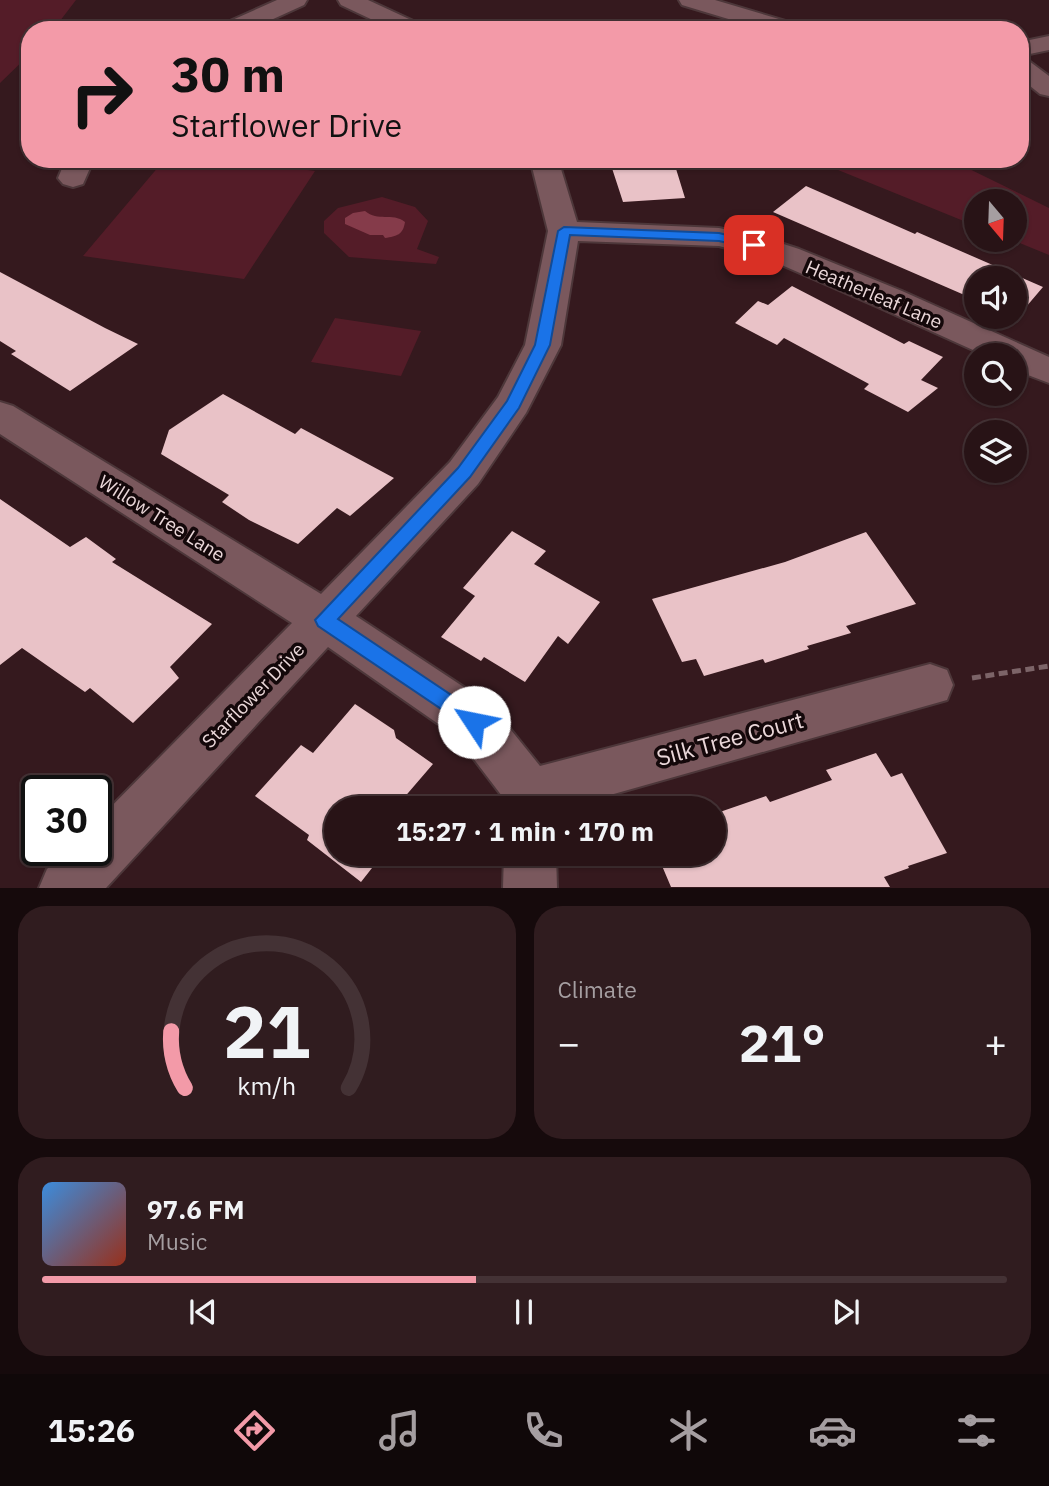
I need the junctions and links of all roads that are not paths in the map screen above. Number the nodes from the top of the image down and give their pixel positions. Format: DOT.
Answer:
graph roads {
  1 [pos="296,0"];
  2 [pos="349,0"];
  3 [pos="690,0"];
  4 [pos="249,21"];
  5 [pos="394,21"];
  6 [pos="761,21"];
  7 [pos="1049,43"];
  8 [pos="1029,47"];
  9 [pos="1029,73"];
  10 [pos="1049,88"];
  11 [pos="546,168"];
  12 [pos="564,231"];
  13 [pos="985,343"];
  14 [pos="1027,362"];
  15 [pos="1049,371"];
  16 [pos="0,416"];
  17 [pos="325,620"];
  18 [pos="930,685"];
  19 [pos="526,796"];
  20 [pos="547,796"];
  21 [pos="530,866"];
  22 [pos="66,887"];
  23 [pos="530,887"];
  1 -- 4 [label="street"];
  2 -- 5 [label="street"];
  3 -- 6 [label="street"];
  7 -- 8 [label="street"];
  9 -- 10 [label="street"];
  11 -- 12 [label="street, Starflower Drive"];
  12 -- 13 [label="street, Heatherleaf Lane"];
  12 -- 17 [label="street, Starflower Drive"];
  14 -- 15 [label="street, Heatherleaf Lane"];
  16 -- 17 [label="street, Willow Tree Lane"];
  17 -- 19 [label="street, Willow Tree Lane"];
  17 -- 22 [label="street, Starflower Drive"];
  18 -- 20 [label="street, Silk Tree Court"];
  21 -- 23 [label="street"];
}
